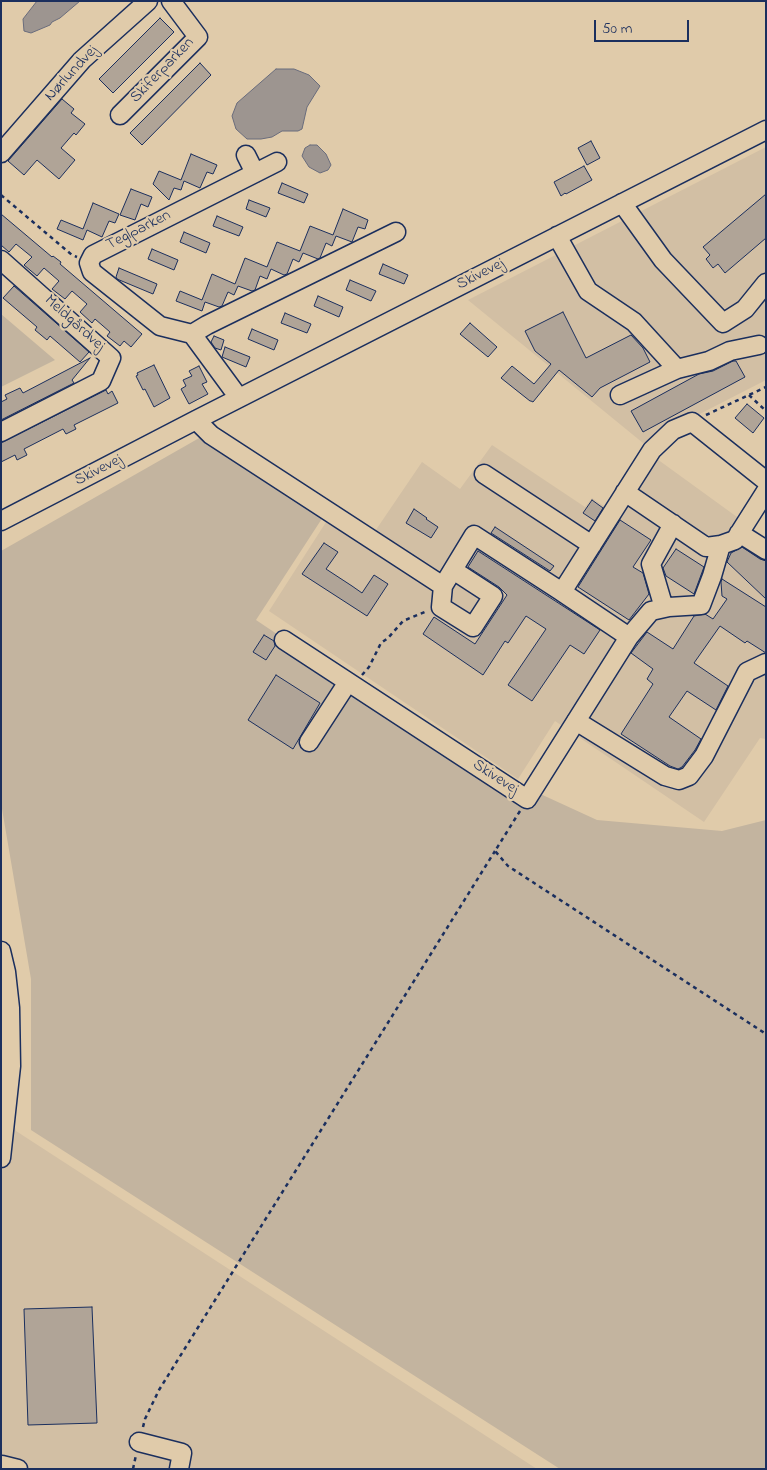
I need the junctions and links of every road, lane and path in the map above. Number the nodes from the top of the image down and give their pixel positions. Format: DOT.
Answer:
graph roads {
  1 [pos="148,1"];
  2 [pos="172,1"];
  3 [pos="120,115"];
  4 [pos="766,130"];
  5 [pos="1,153"];
  6 [pos="246,155"];
  7 [pos="277,162"];
  8 [pos="255,173"];
  9 [pos="1,195"];
  10 [pos="622,203"];
  11 [pos="396,232"];
  12 [pos="557,236"];
  13 [pos="1,260"];
  14 [pos="89,263"];
  15 [pos="766,283"];
  16 [pos="192,334"];
  17 [pos="759,345"];
  18 [pos="677,369"];
  19 [pos="766,388"];
  20 [pos="620,395"];
  21 [pos="749,396"];
  22 [pos="239,398"];
  23 [pos="766,411"];
  24 [pos="196,420"];
  25 [pos="692,422"];
  26 [pos="1,432"];
  27 [pos="484,474"];
  28 [pos="766,481"];
  29 [pos="625,492"];
  30 [pos="766,492"];
  31 [pos="1,521"];
  32 [pos="673,524"];
  33 [pos="739,533"];
  34 [pos="592,545"];
  35 [pos="721,545"];
  36 [pos="766,550"];
  37 [pos="453,570"];
  38 [pos="562,592"];
  39 [pos="442,594"];
  40 [pos="664,608"];
  41 [pos="629,636"];
  42 [pos="284,640"];
  43 [pos="766,662"];
  44 [pos="351,684"];
  45 [pos="576,721"];
  46 [pos="309,742"];
  47 [pos="527,799"];
  48 [pos="495,851"];
  49 [pos="1,951"];
  50 [pos="766,1034"];
  51 [pos="1,1158"];
  52 [pos="139,1442"];
  53 [pos="133,1469"];
  54 [pos="179,1469"];
  1 -- 5 [label="street, Nørlundvej"];
  2 -- 3 [label="street, Skiferparken"];
  4 -- 10 [label="street, Skivevej"];
  6 -- 8 [label="street"];
  7 -- 8 [label="street, Teglparken"];
  8 -- 14 [label="street, Teglparken"];
  9 -- 14 [label="path"];
  10 -- 12 [label="street, Skivevej"];
  10 -- 15 [label="street"];
  11 -- 16 [label="street"];
  12 -- 18 [label="street"];
  12 -- 22 [label="street, Skivevej"];
  13 -- 26 [label="street, Meldgårdvej"];
  14 -- 16 [label="street, Teglparken"];
  16 -- 22 [label="street"];
  17 -- 18 [label="street"];
  18 -- 20 [label="street"];
  19 -- 21 [label="path"];
  21 -- 23 [label="path"];
  21 -- 25 [label="path"];
  22 -- 24 [label="street, Skivevej"];
  24 -- 31 [label="street, Skivevej"];
  24 -- 39 [label="street"];
  25 -- 28 [label="street"];
  25 -- 29 [label="street"];
  27 -- 34 [label="street"];
  29 -- 32 [label="street"];
  29 -- 34 [label="street"];
  30 -- 33 [label="street"];
  32 -- 35 [label="street"];
  32 -- 40 [label="street"];
  33 -- 35 [label="street"];
  33 -- 36 [label="street"];
  34 -- 38 [label="street"];
  35 -- 40 [label="street"];
  37 -- 38 [label="street"];
  37 -- 39 [label="street"];
  37 -- 39 [label="street"];
  38 -- 41 [label="street"];
  39 -- 44 [label="path"];
  40 -- 41 [label="street, Skivevej"];
  41 -- 45 [label="street, Skivevej"];
  42 -- 44 [label="street, Skivevej"];
  43 -- 45 [label="street"];
  44 -- 46 [label="street"];
  44 -- 47 [label="street, Skivevej"];
  45 -- 47 [label="street, Skivevej"];
  47 -- 48 [label="path"];
  48 -- 50 [label="path"];
  48 -- 52 [label="path"];
  49 -- 51 [label="street"];
  52 -- 53 [label="path"];
  52 -- 54 [label="street"];
}
